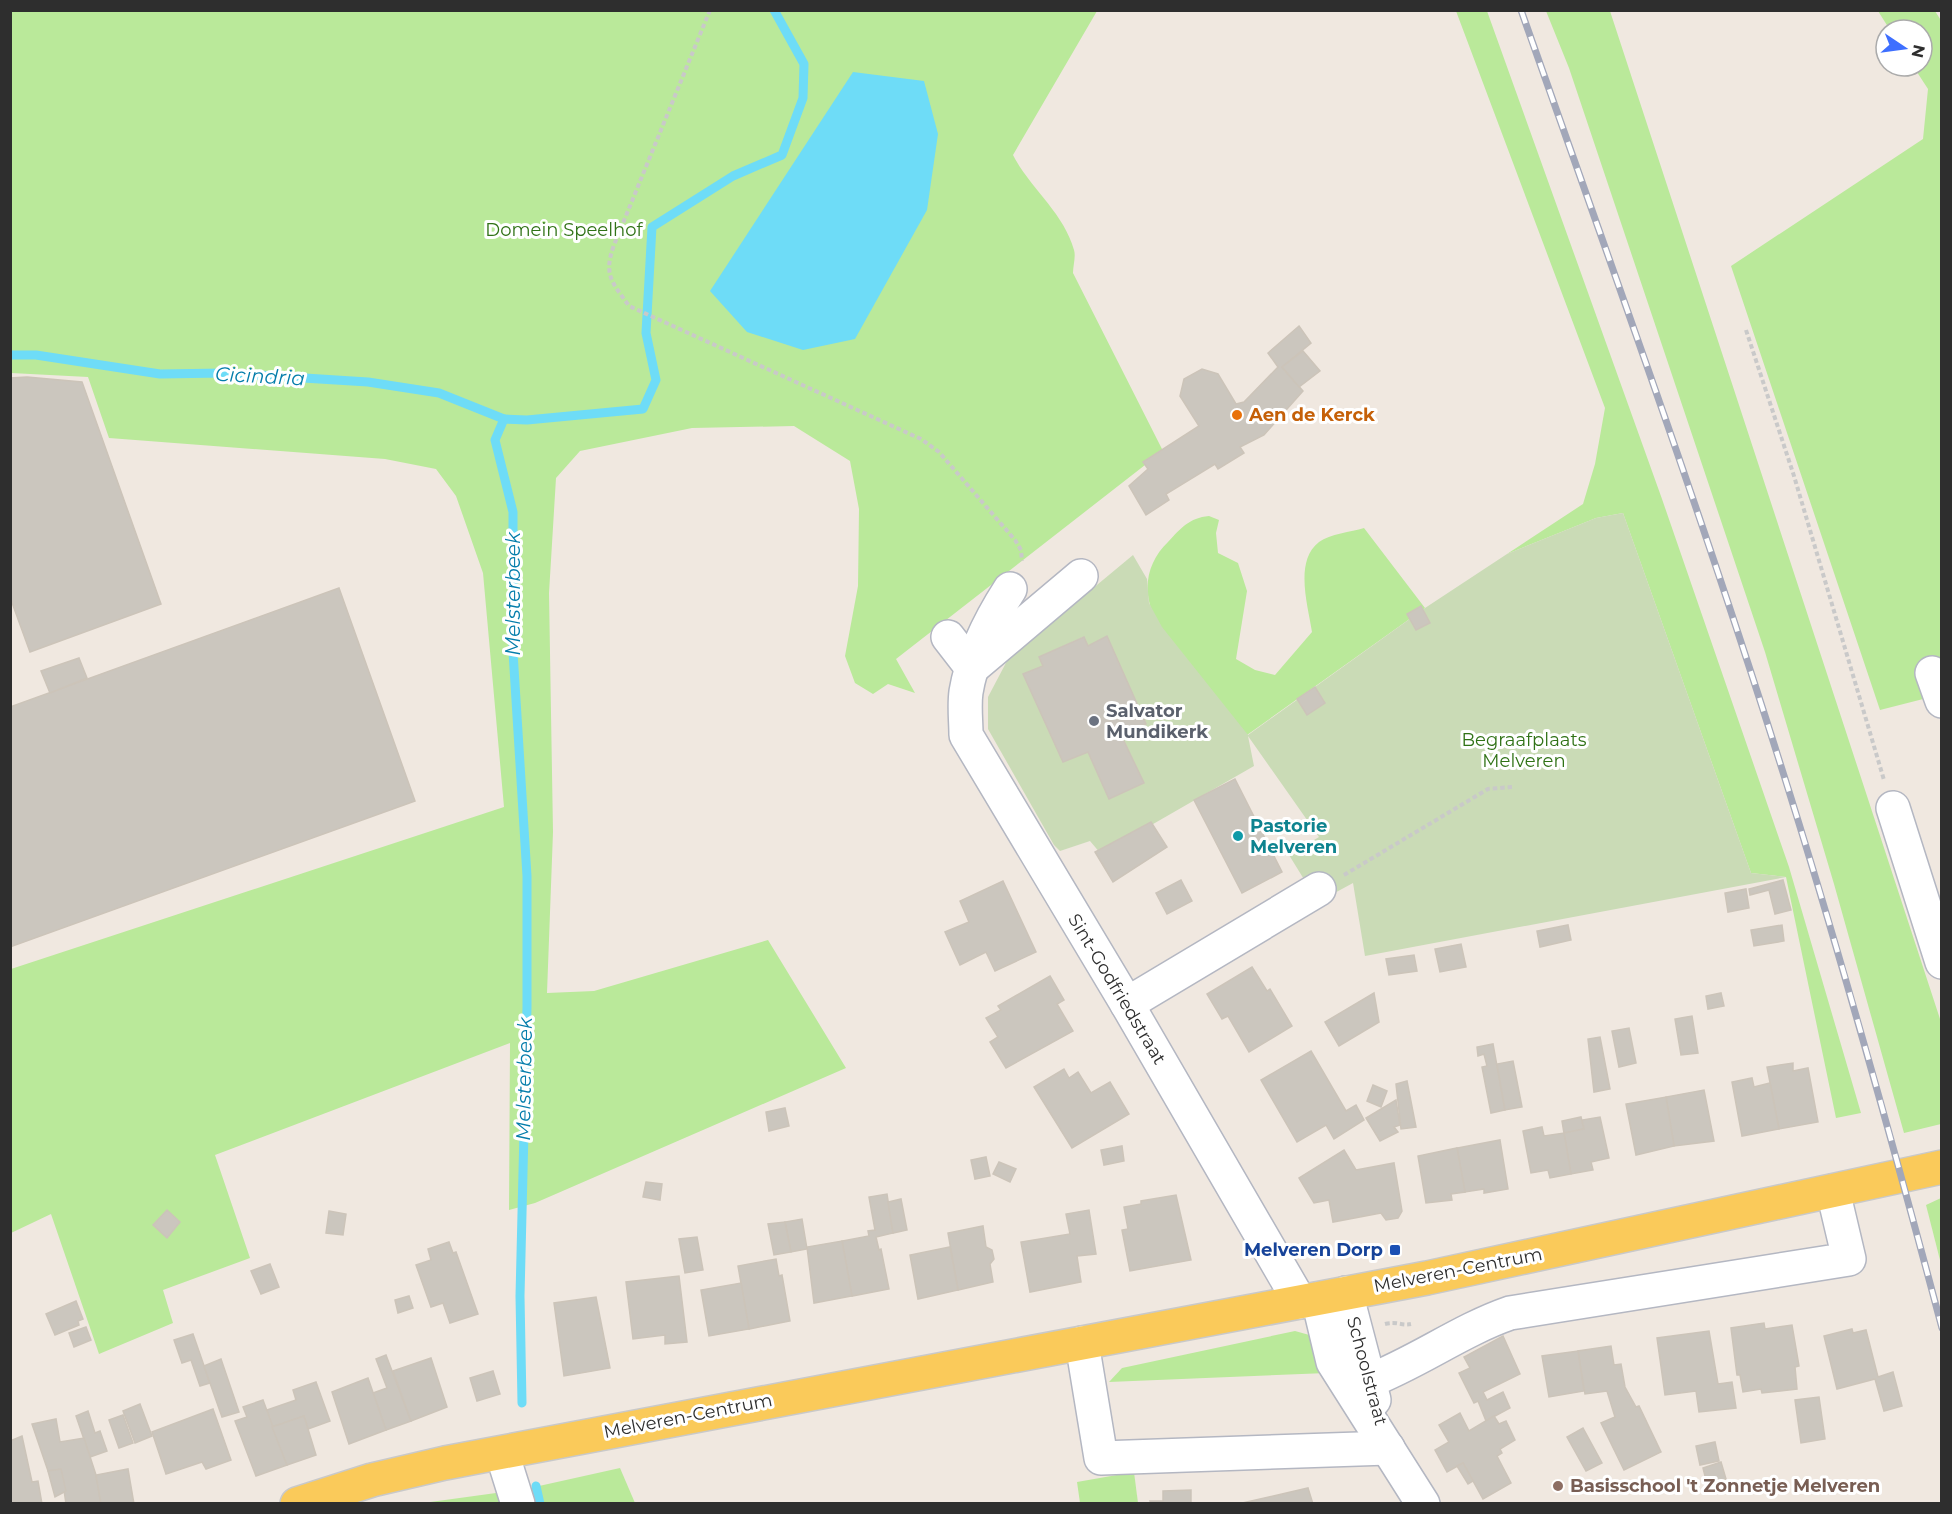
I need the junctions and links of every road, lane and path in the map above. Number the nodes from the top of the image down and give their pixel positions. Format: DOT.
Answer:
graph roads {
  1 [pos="711,10"];
  2 [pos="1746,330"];
  3 [pos="1081,576"];
  4 [pos="1010,589"];
  5 [pos="948,637"];
  6 [pos="972,668"];
  7 [pos="1512,786"];
  8 [pos="1893,808"];
  9 [pos="1319,889"];
  10 [pos="1941,962"];
  11 [pos="1127,1004"];
  12 [pos="1941,1167"];
  13 [pos="1833,1191"];
  14 [pos="1321,1298"];
  15 [pos="1411,1324"];
  16 [pos="1382,1325"];
  17 [pos="1082,1343"];
  18 [pos="1369,1381"];
  19 [pos="1388,1448"];
  20 [pos="502,1453"];
  21 [pos="297,1503"];
  22 [pos="518,1503"];
  23 [pos="1423,1503"];
  1 -- 4 [label="path"];
  2 -- 8 [label="path"];
  3 -- 6 [label="street"];
  4 -- 6 [label="street, Sint-Godfriedstraat"];
  5 -- 6 [label="street"];
  6 -- 11 [label="street, Sint-Godfriedstraat"];
  7 -- 9 [label="path"];
  8 -- 10 [label="street"];
  9 -- 11 [label="street"];
  11 -- 14 [label="street, Sint-Godfriedstraat"];
  12 -- 13 [label="main road, Melveren-Centrum"];
  13 -- 14 [label="main road, Melveren-Centrum"];
  13 -- 18 [label="street"];
  14 -- 17 [label="main road, Melveren-Centrum"];
  14 -- 18 [label="street, Schoolstraat"];
  14 -- 19 [label="street, Schoolstraat"];
  15 -- 16 [label="path"];
  17 -- 19 [label="street"];
  17 -- 20 [label="main road, Melveren-Centrum"];
  18 -- 19 [label="street, Schoolstraat"];
  19 -- 23 [label="street, Schoolstraat"];
  20 -- 21 [label="main road, Melveren-Centrum"];
  20 -- 22 [label="street"];
}
